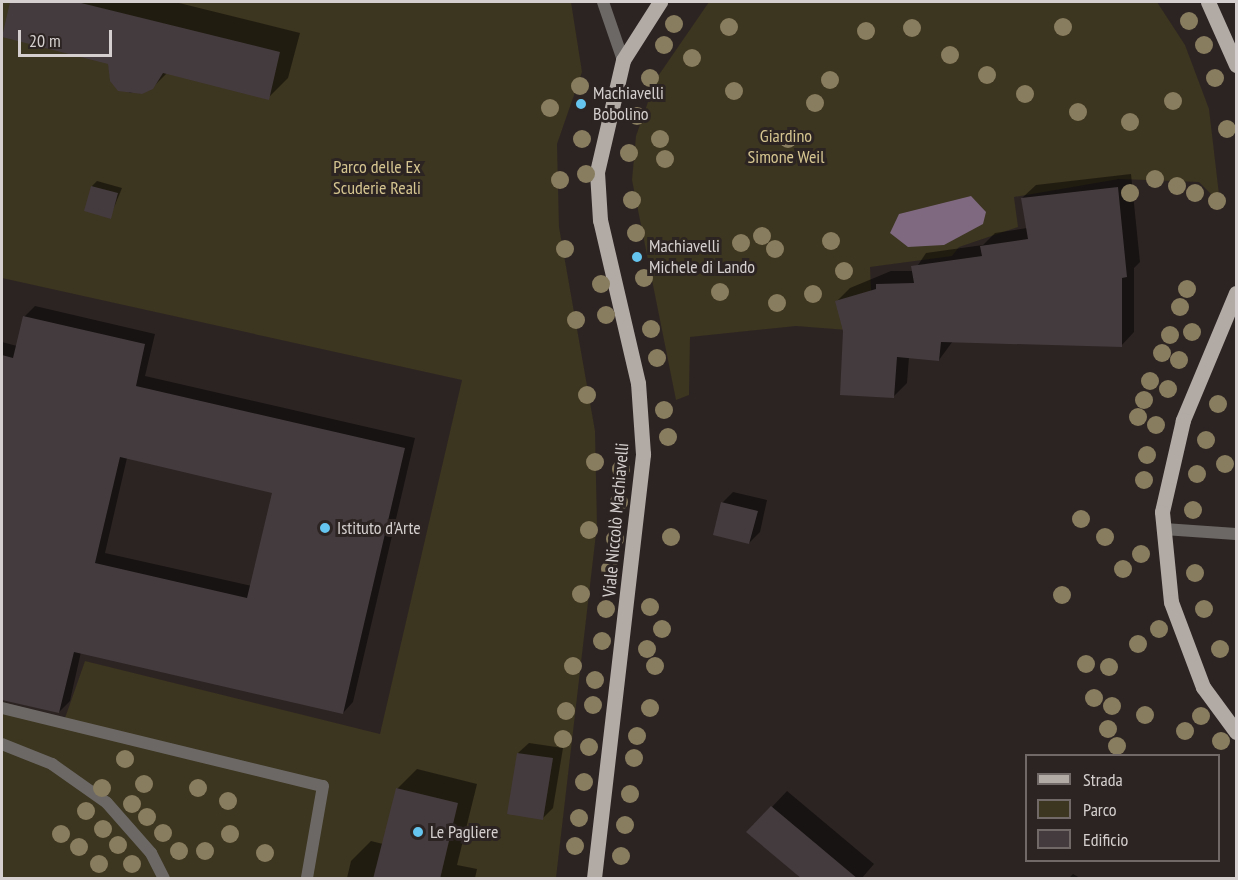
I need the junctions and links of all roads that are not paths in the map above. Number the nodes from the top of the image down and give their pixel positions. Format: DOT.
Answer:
graph roads {
  1 [pos="603,2"];
  2 [pos="660,2"];
  3 [pos="1208,2"];
  4 [pos="623,60"];
  5 [pos="1236,65"];
  6 [pos="1236,293"];
  7 [pos="1164,529"];
  8 [pos="1236,534"];
  9 [pos="6,709"];
  10 [pos="2,722"];
  11 [pos="1236,732"];
  12 [pos="2,744"];
  13 [pos="164,879"];
  14 [pos="307,879"];
  15 [pos="594,879"];
  1 -- 4 [label="street"];
  2 -- 4 [label="main road, Viale Niccolò Machiavelli"];
  3 -- 5 [label="main road"];
  4 -- 15 [label="main road, Viale Niccolò Machiavelli"];
  6 -- 7 [label="main road"];
  7 -- 8 [label="street"];
  7 -- 11 [label="main road"];
  9 -- 10 [label="street"];
  9 -- 14 [label="street"];
  12 -- 13 [label="street"];
}
